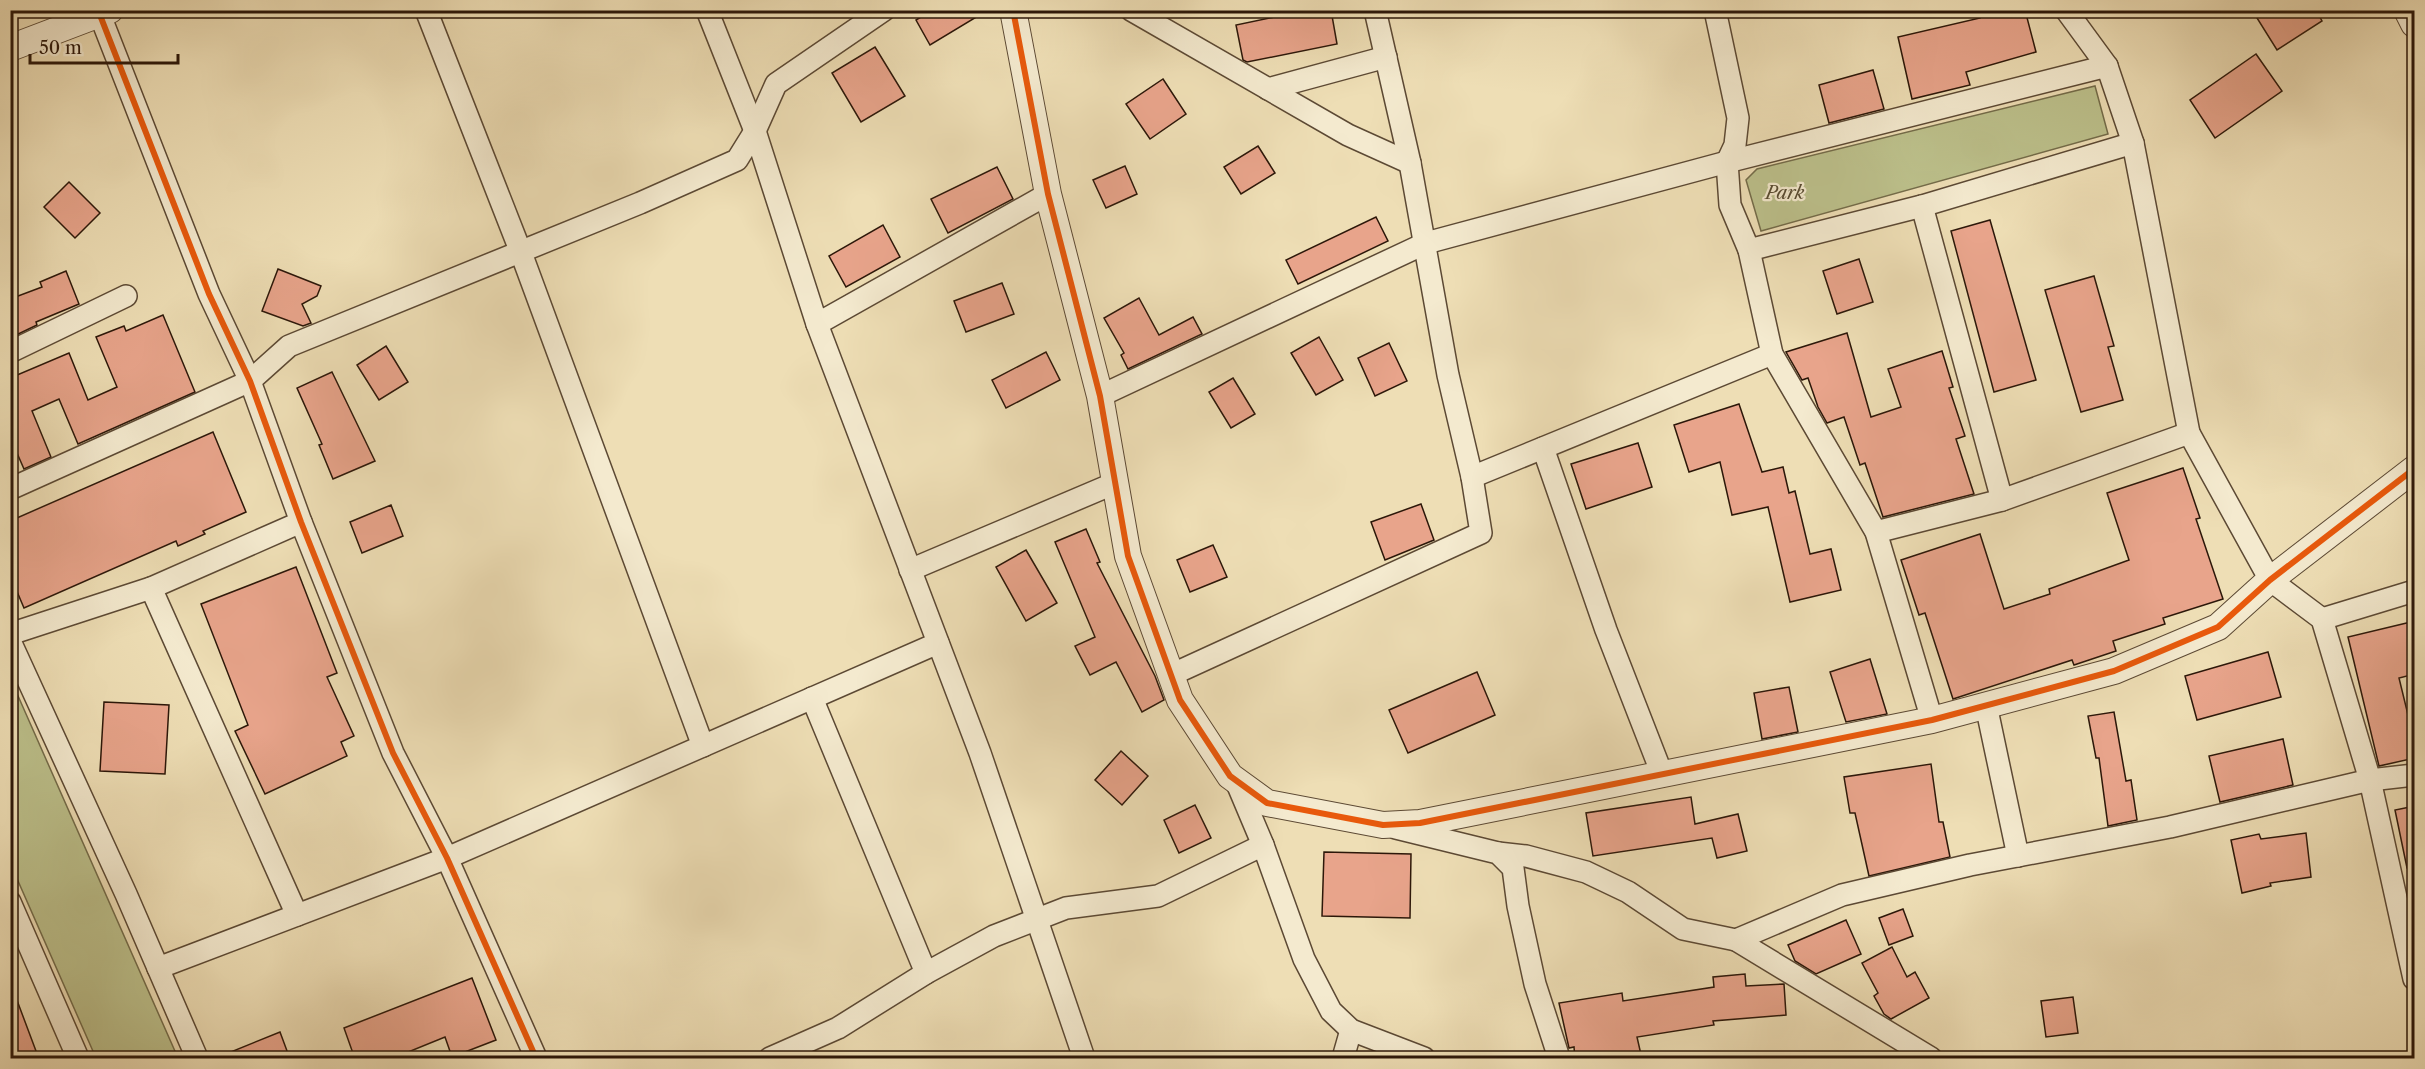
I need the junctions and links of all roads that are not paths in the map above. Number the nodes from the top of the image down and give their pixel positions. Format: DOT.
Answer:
graph roads {
  1 [pos="426,10"];
  2 [pos="707,10"];
  3 [pos="884,10"];
  4 [pos="1013,10"];
  5 [pos="1131,10"];
  6 [pos="1375,10"];
  7 [pos="1715,10"];
  8 [pos="2066,10"];
  9 [pos="2407,10"];
  10 [pos="102,12"];
  11 [pos="2415,24"];
  12 [pos="10,48"];
  13 [pos="1386,57"];
  14 [pos="2108,66"];
  15 [pos="1268,89"];
  16 [pos="755,131"];
  17 [pos="2133,143"];
  18 [pos="1727,162"];
  19 [pos="1410,163"];
  20 [pos="1048,194"];
  21 [pos="1922,206"];
  22 [pos="1426,243"];
  23 [pos="520,250"];
  24 [pos="1749,250"];
  25 [pos="126,296"];
  26 [pos="817,324"];
  27 [pos="10,352"];
  28 [pos="1772,354"];
  29 [pos="250,381"];
  30 [pos="1100,396"];
  31 [pos="2190,433"];
  32 [pos="1543,448"];
  33 [pos="2415,469"];
  34 [pos="1472,477"];
  35 [pos="1115,483"];
  36 [pos="10,489"];
  37 [pos="2002,500"];
  38 [pos="301,522"];
  39 [pos="1876,532"];
  40 [pos="910,570"];
  41 [pos="2270,580"];
  42 [pos="151,588"];
  43 [pos="2415,591"];
  44 [pos="2322,619"];
  45 [pos="10,634"];
  46 [pos="10,640"];
  47 [pos="938,643"];
  48 [pos="1171,675"];
  49 [pos="812,698"];
  50 [pos="1986,705"];
  51 [pos="1932,720"];
  52 [pos="703,746"];
  53 [pos="1662,774"];
  54 [pos="2415,775"];
  55 [pos="2370,780"];
  56 [pos="1236,781"];
  57 [pos="1383,825"];
  58 [pos="1263,845"];
  59 [pos="1498,854"];
  60 [pos="2018,856"];
  61 [pos="447,858"];
  62 [pos="10,902"];
  63 [pos="297,915"];
  64 [pos="1035,920"];
  65 [pos="1736,940"];
  66 [pos="158,968"];
  67 [pos="926,973"];
  68 [pos="2415,979"];
  69 [pos="1351,1030"];
  70 [pos="778,1057"];
  71 [pos="78,1059"];
  72 [pos="197,1059"];
  73 [pos="536,1059"];
  74 [pos="1084,1059"];
  75 [pos="1343,1059"];
  76 [pos="1424,1059"];
  77 [pos="1559,1059"];
  78 [pos="1931,1059"];
  1 -- 23 [label="street"];
  2 -- 16 [label="street"];
  3 -- 16 [label="street"];
  4 -- 20 [label="street"];
  5 -- 15 [label="street"];
  6 -- 13 [label="street"];
  7 -- 18 [label="street"];
  8 -- 14 [label="street"];
  9 -- 11 [label="street"];
  10 -- 12 [label="street"];
  10 -- 29 [label="street"];
  13 -- 15 [label="street"];
  13 -- 19 [label="street"];
  14 -- 17 [label="street"];
  14 -- 18 [label="street"];
  15 -- 19 [label="street"];
  16 -- 23 [label="street"];
  16 -- 26 [label="street"];
  17 -- 21 [label="street"];
  17 -- 31 [label="street"];
  18 -- 22 [label="street"];
  18 -- 24 [label="street"];
  19 -- 22 [label="street"];
  20 -- 26 [label="street"];
  20 -- 30 [label="street"];
  21 -- 24 [label="street"];
  21 -- 37 [label="street"];
  22 -- 30 [label="street"];
  22 -- 34 [label="street"];
  23 -- 29 [label="street"];
  23 -- 52 [label="street"];
  24 -- 28 [label="street"];
  25 -- 27 [label="street"];
  26 -- 40 [label="street"];
  28 -- 32 [label="street"];
  28 -- 39 [label="street"];
  29 -- 36 [label="street"];
  29 -- 38 [label="street"];
  30 -- 35 [label="street"];
  31 -- 37 [label="street"];
  31 -- 41 [label="street"];
  32 -- 34 [label="street"];
  32 -- 53 [label="street"];
  33 -- 41 [label="street"];
  34 -- 48 [label="street"];
  35 -- 40 [label="street"];
  35 -- 48 [label="street"];
  37 -- 39 [label="street"];
  38 -- 42 [label="street"];
  38 -- 61 [label="street"];
  39 -- 51 [label="street"];
  40 -- 47 [label="street"];
  41 -- 44 [label="street"];
  41 -- 50 [label="street"];
  42 -- 45 [label="street"];
  42 -- 63 [label="street"];
  43 -- 44 [label="street"];
  44 -- 55 [label="street"];
  46 -- 66 [label="street"];
  47 -- 49 [label="street"];
  47 -- 64 [label="street"];
  48 -- 56 [label="street"];
  49 -- 52 [label="street"];
  49 -- 67 [label="street"];
  50 -- 51 [label="street"];
  50 -- 60 [label="street"];
  51 -- 53 [label="street"];
  52 -- 61 [label="street"];
  53 -- 57 [label="street"];
  54 -- 55 [label="street"];
  55 -- 60 [label="street"];
  55 -- 68 [label="street"];
  56 -- 57 [label="street"];
  56 -- 58 [label="street"];
  57 -- 59 [label="street"];
  58 -- 64 [label="street"];
  58 -- 69 [label="street"];
  59 -- 65 [label="street"];
  59 -- 77 [label="street"];
  60 -- 65 [label="street"];
  61 -- 63 [label="street"];
  61 -- 73 [label="street"];
  62 -- 71 [label="street"];
  63 -- 66 [label="street"];
  64 -- 67 [label="street"];
  64 -- 74 [label="street"];
  65 -- 78 [label="street"];
  66 -- 72 [label="street"];
  67 -- 70 [label="street"];
  69 -- 75 [label="street"];
  69 -- 76 [label="street"];
}
